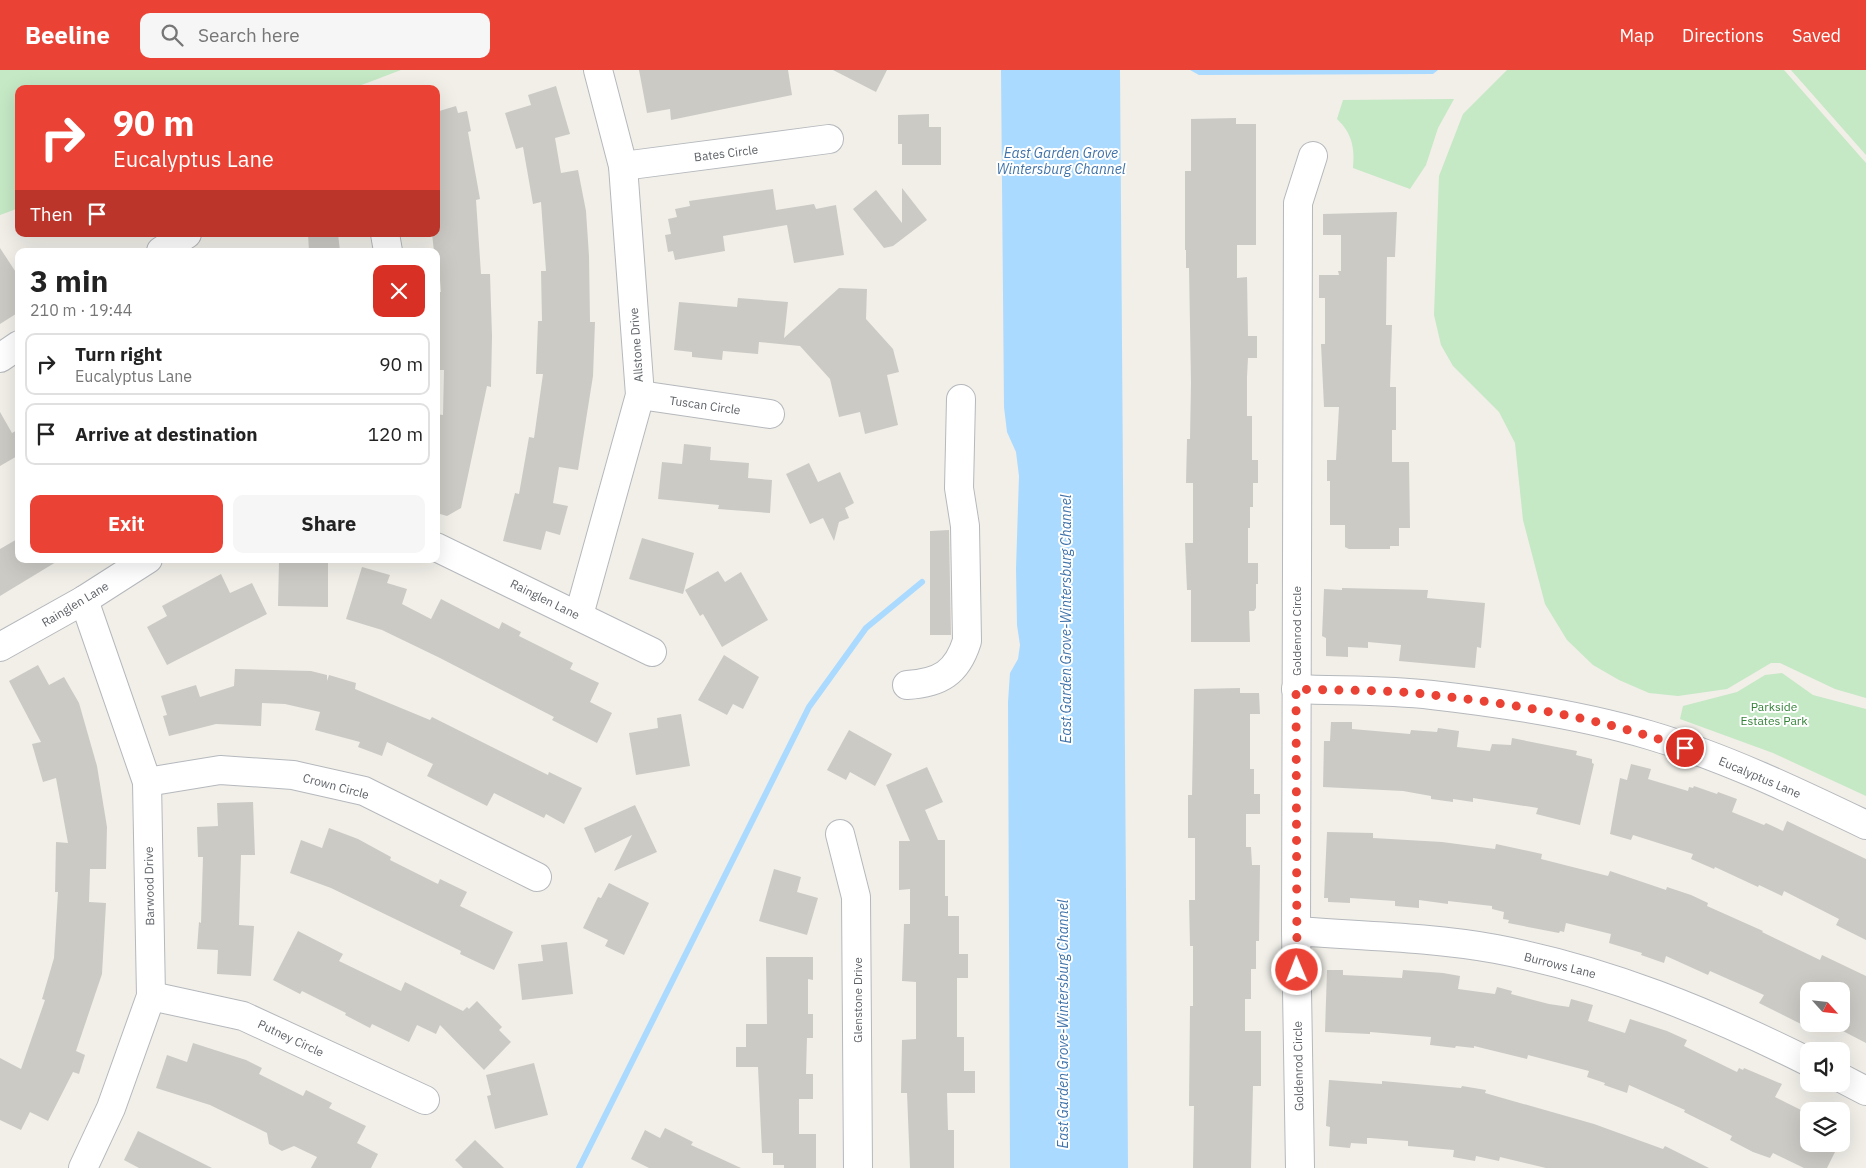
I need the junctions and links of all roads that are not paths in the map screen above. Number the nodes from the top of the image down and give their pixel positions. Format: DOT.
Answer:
graph roads {
  1 [pos="598,70"];
  2 [pos="829,139"];
  3 [pos="1312,156"];
  4 [pos="623,166"];
  5 [pos="182,237"];
  6 [pos="166,248"];
  7 [pos="15,348"];
  8 [pos="0,358"];
  9 [pos="640,395"];
  10 [pos="961,399"];
  11 [pos="770,414"];
  12 [pos="440,549"];
  13 [pos="142,563"];
  14 [pos="84,600"];
  15 [pos="579,615"];
  16 [pos="0,647"];
  17 [pos="652,652"];
  18 [pos="907,685"];
  19 [pos="1296,689"];
  20 [pos="147,782"];
  21 [pos="1866,825"];
  22 [pos="840,834"];
  23 [pos="537,877"];
  24 [pos="1296,931"];
  25 [pos="151,996"];
  26 [pos="1800,1058"];
  27 [pos="1850,1083"];
  28 [pos="1866,1091"];
  29 [pos="425,1100"];
  30 [pos="83,1168"];
  31 [pos="858,1168"];
  32 [pos="1300,1168"];
  1 -- 4 [label="street, Allstone Drive"];
  2 -- 4 [label="street, Bates Circle"];
  3 -- 19 [label="street, Goldenrod Circle"];
  4 -- 9 [label="street, Allstone Drive"];
  5 -- 6 [label="street"];
  7 -- 8 [label="street"];
  9 -- 11 [label="street, Tuscan Circle"];
  9 -- 15 [label="street, Allstone Drive"];
  10 -- 18 [label="street"];
  12 -- 15 [label="street, Rainglen Lane"];
  13 -- 14 [label="street, Rainglen Lane"];
  14 -- 16 [label="street, Rainglen Lane"];
  14 -- 20 [label="street, Barwood Drive"];
  15 -- 17 [label="street, Rainglen Lane"];
  19 -- 21 [label="street, Eucalyptus Lane"];
  19 -- 24 [label="street, Goldenrod Circle"];
  20 -- 23 [label="street, Crown Circle"];
  20 -- 25 [label="street, Barwood Drive"];
  22 -- 31 [label="street, Glenstone Drive"];
  24 -- 26 [label="street, Burrows Lane"];
  24 -- 32 [label="street, Goldenrod Circle"];
  25 -- 29 [label="street, Putney Circle"];
  25 -- 30 [label="street, Barwood Drive"];
  27 -- 28 [label="street"];
}
